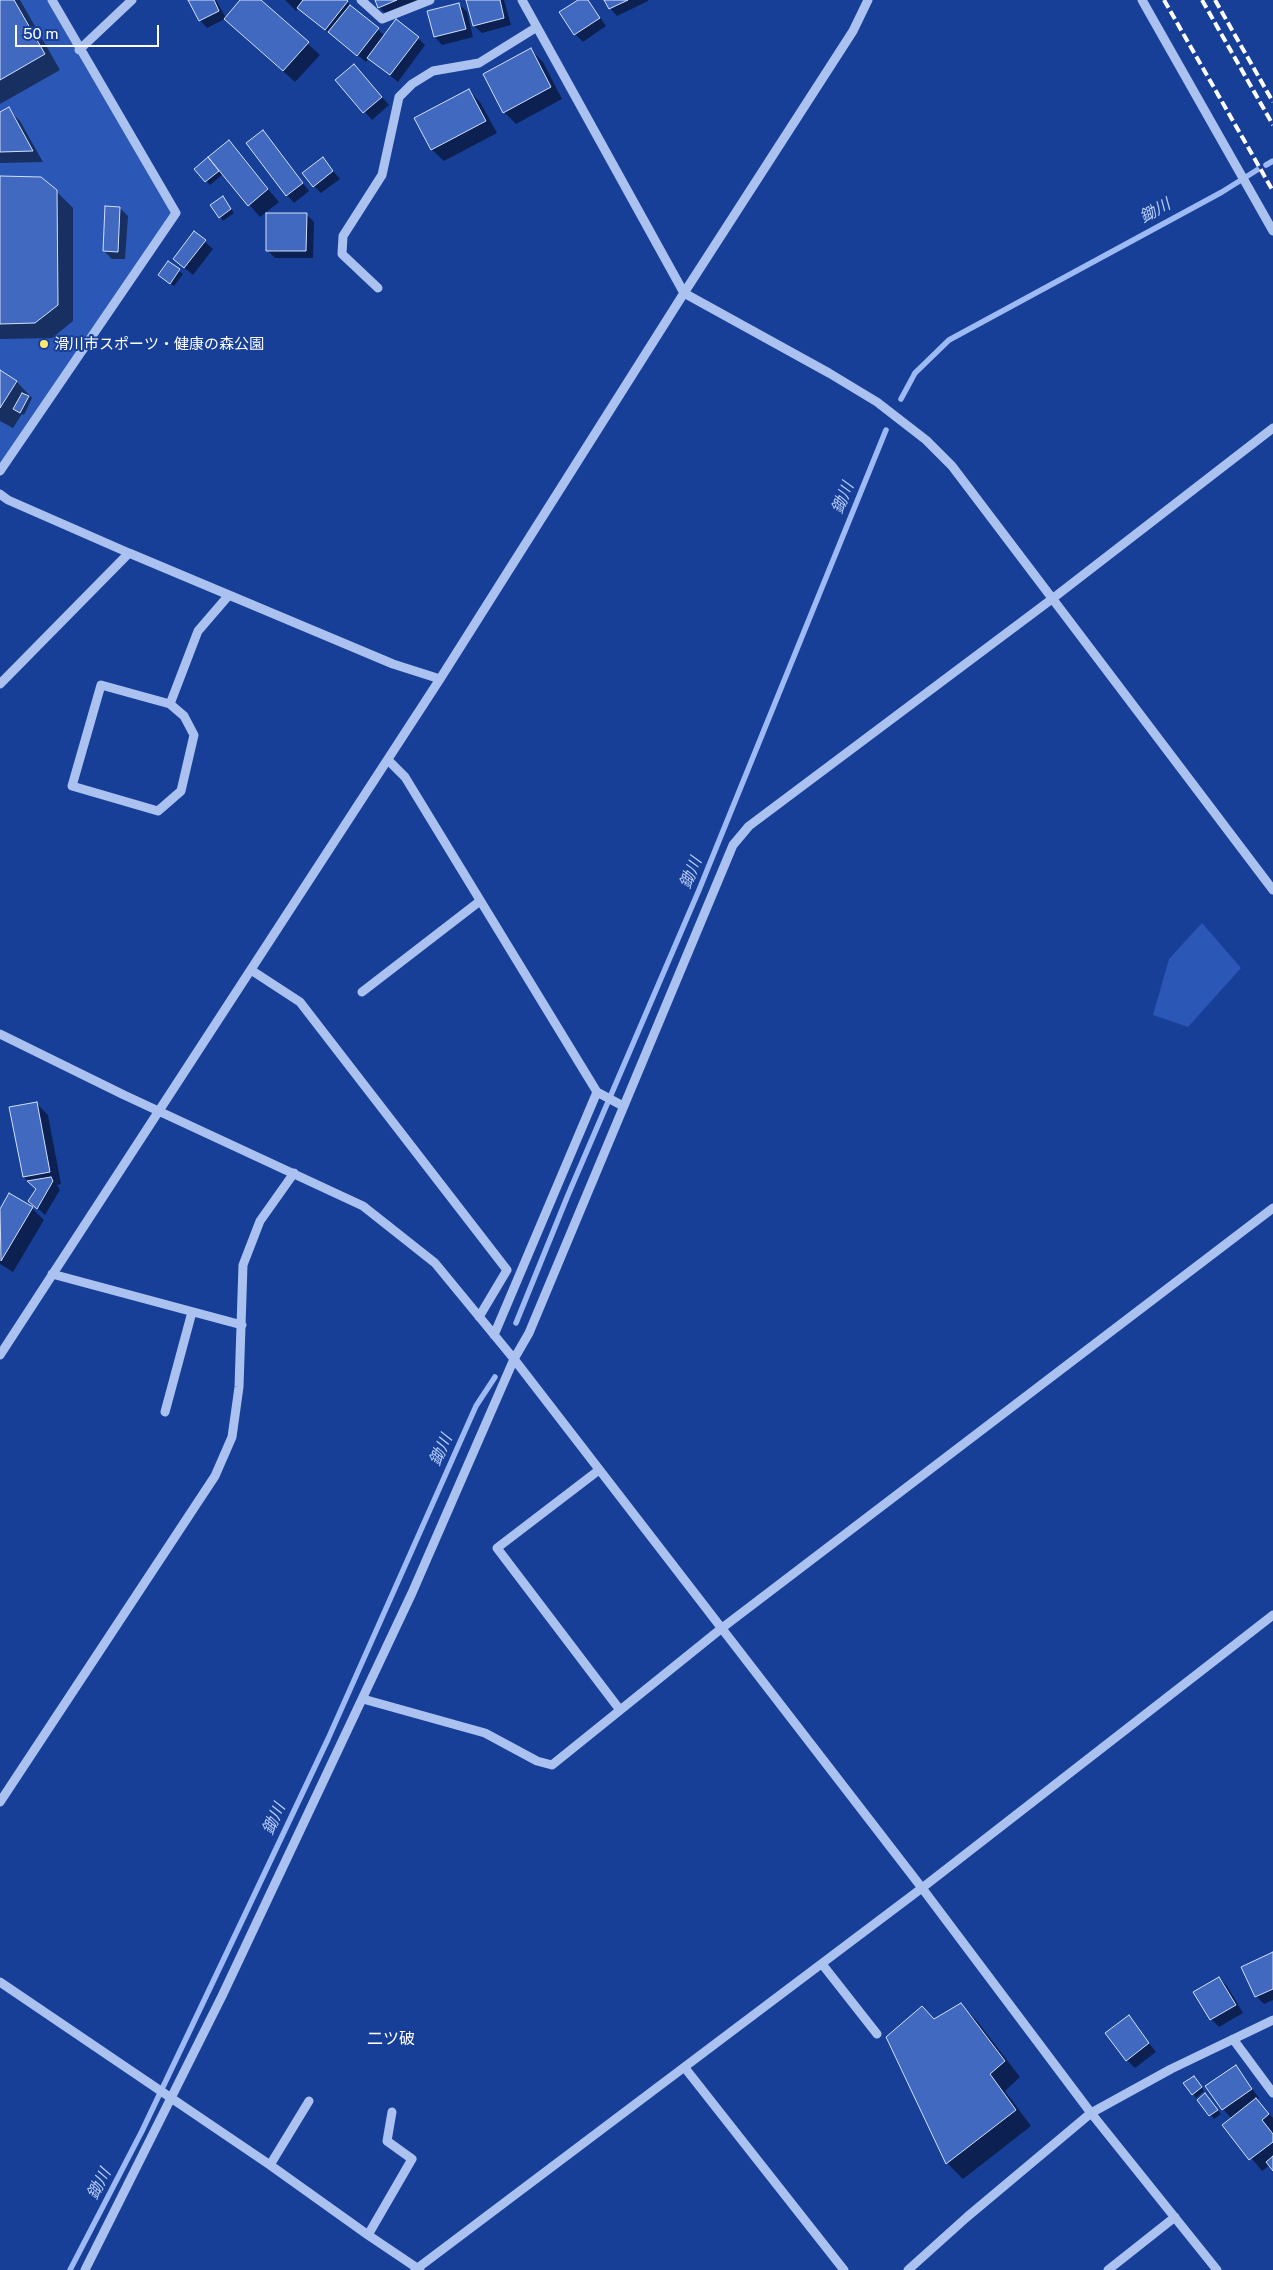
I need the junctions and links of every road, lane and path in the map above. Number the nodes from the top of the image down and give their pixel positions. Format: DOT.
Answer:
graph roads {
  1 [pos="52,0"];
  2 [pos="132,0"];
  3 [pos="361,0"];
  4 [pos="430,0"];
  5 [pos="522,0"];
  6 [pos="868,0"];
  7 [pos="1142,0"];
  8 [pos="537,27"];
  9 [pos="79,50"];
  10 [pos="1273,231"];
  11 [pos="378,288"];
  12 [pos="684,293"];
  13 [pos="1273,428"];
  14 [pos="0,471"];
  15 [pos="0,494"];
  16 [pos="129,553"];
  17 [pos="229,595"];
  18 [pos="1052,598"];
  19 [pos="440,679"];
  20 [pos="0,684"];
  21 [pos="170,704"];
  22 [pos="388,760"];
  23 [pos="1273,890"];
  24 [pos="480,901"];
  25 [pos="251,970"];
  26 [pos="362,992"];
  27 [pos="0,1034"];
  28 [pos="600,1094"];
  29 [pos="620,1105"];
  30 [pos="158,1111"];
  31 [pos="294,1173"];
  32 [pos="1273,1208"];
  33 [pos="52,1274"];
  34 [pos="192,1312"];
  35 [pos="479,1317"];
  36 [pos="242,1325"];
  37 [pos="494,1335"];
  38 [pos="0,1354"];
  39 [pos="514,1359"];
  40 [pos="165,1412"];
  41 [pos="599,1470"];
  42 [pos="1273,1615"];
  43 [pos="722,1628"];
  44 [pos="363,1698"];
  45 [pos="620,1710"];
  46 [pos="0,1802"];
  47 [pos="922,1888"];
  48 [pos="822,1964"];
  49 [pos="0,1982"];
  50 [pos="1273,2020"];
  51 [pos="876,2034"];
  52 [pos="1233,2039"];
  53 [pos="685,2068"];
  54 [pos="1273,2093"];
  55 [pos="169,2098"];
  56 [pos="309,2101"];
  57 [pos="392,2112"];
  58 [pos="1091,2114"];
  59 [pos="270,2165"];
  60 [pos="1175,2217"];
  61 [pos="368,2236"];
  62 [pos="418,2269"];
  63 [pos="85,2270"];
  64 [pos="844,2270"];
  65 [pos="908,2270"];
  66 [pos="1108,2270"];
  67 [pos="1217,2270"];
  1 -- 9 [label="street"];
  2 -- 9 [label="street"];
  3 -- 4 [label="street"];
  5 -- 8 [label="street"];
  6 -- 12 [label="street"];
  7 -- 10 [label="street"];
  8 -- 11 [label="street"];
  8 -- 12 [label="street"];
  9 -- 14 [label="street"];
  12 -- 18 [label="street"];
  12 -- 19 [label="street"];
  13 -- 18 [label="street"];
  15 -- 16 [label="street"];
  16 -- 17 [label="street"];
  16 -- 20 [label="street"];
  17 -- 19 [label="street"];
  17 -- 21 [label="street"];
  18 -- 23 [label="street"];
  18 -- 29 [label="street"];
  19 -- 22 [label="street"];
  21 -- 21 [label="street"];
  22 -- 24 [label="street"];
  22 -- 25 [label="street"];
  24 -- 26 [label="street"];
  24 -- 28 [label="street"];
  25 -- 30 [label="street"];
  25 -- 35 [label="street"];
  27 -- 30 [label="street"];
  28 -- 29 [label="street"];
  28 -- 37 [label="street"];
  29 -- 39 [label="street"];
  30 -- 31 [label="street"];
  30 -- 33 [label="street"];
  31 -- 35 [label="street"];
  31 -- 36 [label="street"];
  32 -- 43 [label="street"];
  33 -- 34 [label="street"];
  33 -- 38 [label="street"];
  34 -- 36 [label="street"];
  34 -- 40 [label="street"];
  35 -- 37 [label="street"];
  36 -- 46 [label="street"];
  37 -- 39 [label="street"];
  39 -- 41 [label="street"];
  39 -- 44 [label="street"];
  41 -- 43 [label="street"];
  41 -- 45 [label="street"];
  42 -- 47 [label="street"];
  43 -- 45 [label="street"];
  43 -- 47 [label="street"];
  44 -- 45 [label="street"];
  44 -- 55 [label="street"];
  47 -- 48 [label="street"];
  47 -- 58 [label="street"];
  48 -- 51 [label="street"];
  48 -- 53 [label="street"];
  49 -- 55 [label="street"];
  50 -- 52 [label="street"];
  52 -- 54 [label="street"];
  52 -- 58 [label="street"];
  53 -- 62 [label="street"];
  53 -- 64 [label="street"];
  55 -- 59 [label="street"];
  55 -- 63 [label="street"];
  56 -- 59 [label="street"];
  57 -- 61 [label="street"];
  58 -- 60 [label="street"];
  58 -- 65 [label="street"];
  59 -- 61 [label="street"];
  60 -- 66 [label="street"];
  60 -- 67 [label="street"];
  61 -- 62 [label="street"];
}
